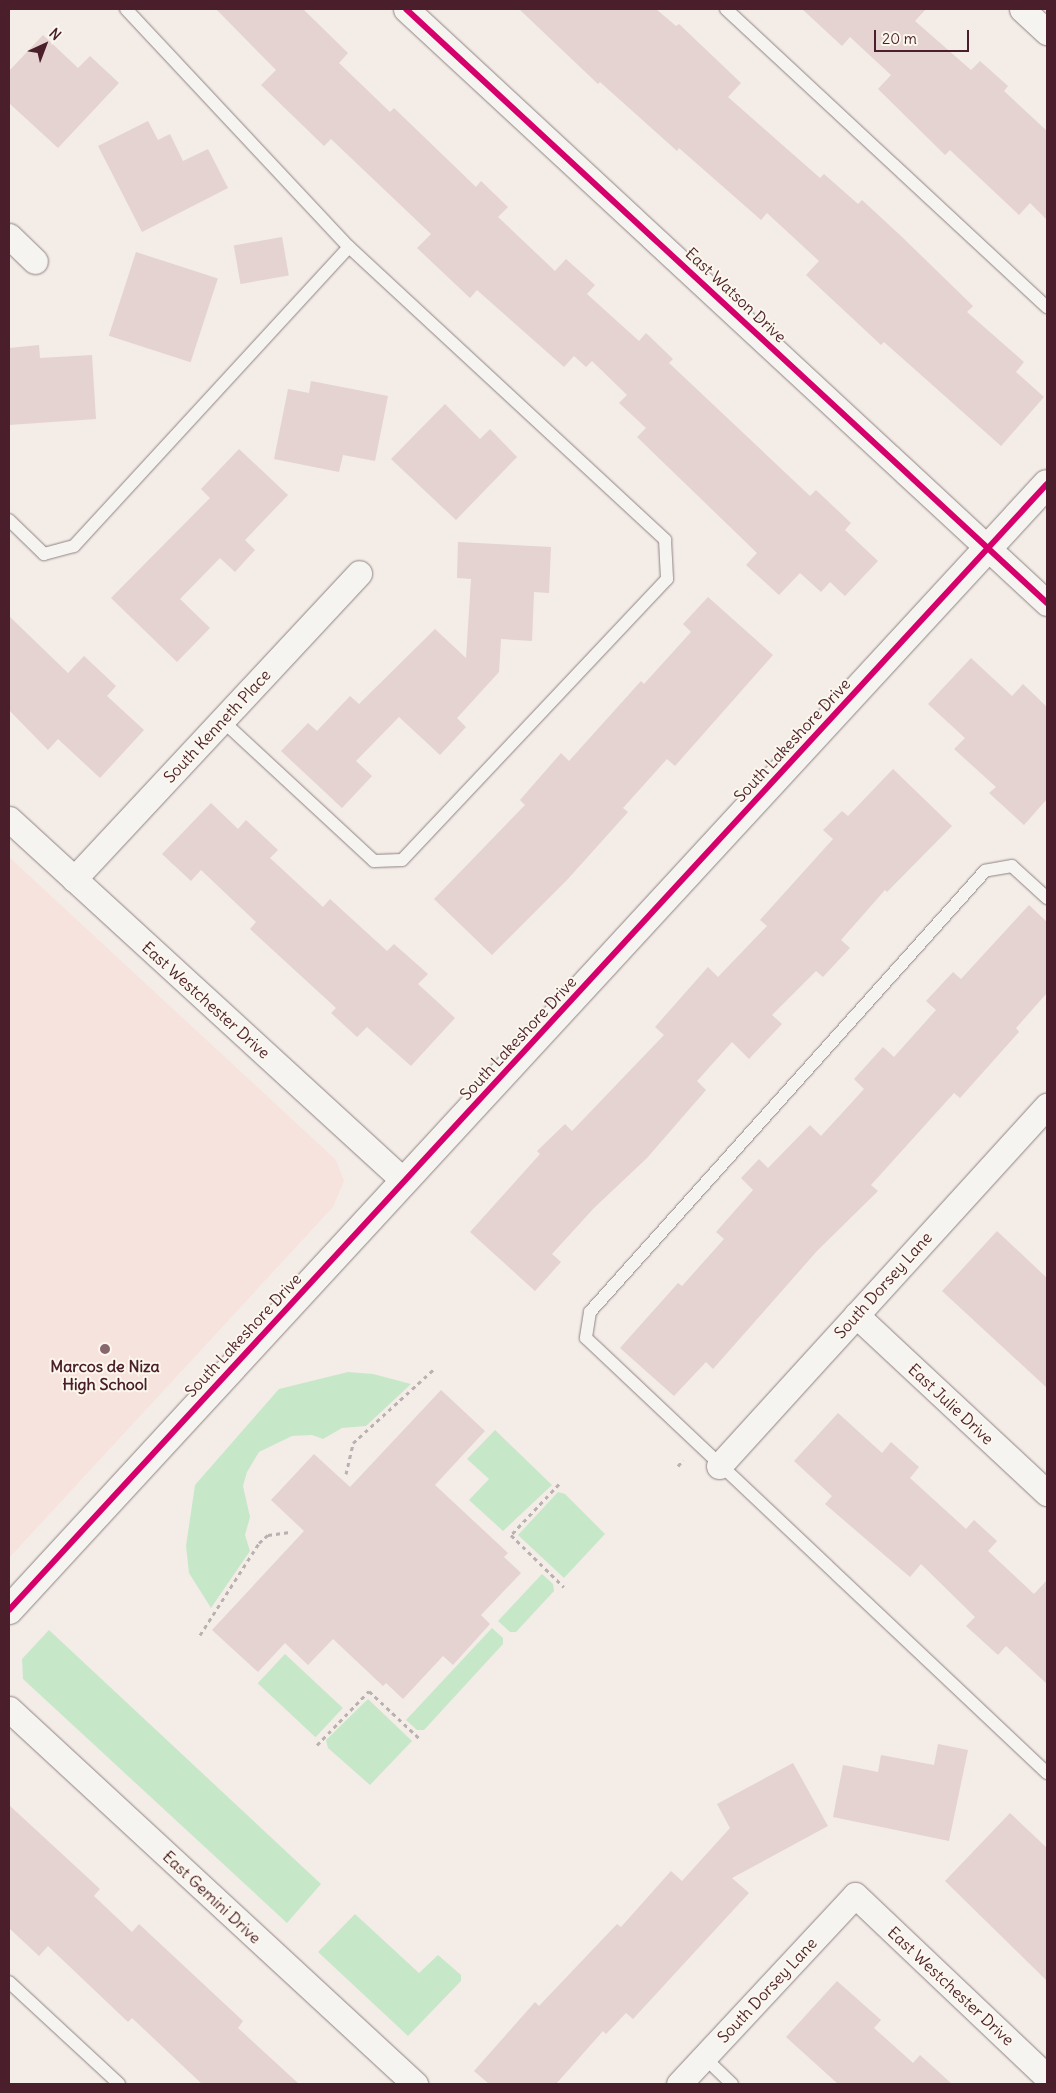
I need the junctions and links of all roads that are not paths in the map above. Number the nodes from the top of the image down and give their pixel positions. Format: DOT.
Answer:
graph roads {
  1 [pos="126,9"];
  2 [pos="406,9"];
  3 [pos="726,9"];
  4 [pos="1022,9"];
  5 [pos="1047,32"];
  6 [pos="9,236"];
  7 [pos="349,247"];
  8 [pos="35,260"];
  9 [pos="1047,306"];
  10 [pos="1047,484"];
  11 [pos="9,520"];
  12 [pos="989,547"];
  13 [pos="359,573"];
  14 [pos="1047,603"];
  15 [pos="222,720"];
  16 [pos="9,819"];
  17 [pos="74,879"];
  18 [pos="1047,898"];
  19 [pos="1047,1106"];
  20 [pos="404,1182"];
  21 [pos="856,1314"];
  22 [pos="720,1466"];
  23 [pos="1047,1493"];
  24 [pos="9,1610"];
  25 [pos="9,1709"];
  26 [pos="1047,1773"];
  27 [pos="855,1895"];
  28 [pos="9,1982"];
  29 [pos="704,2058"];
  30 [pos="1047,2077"];
  31 [pos="119,2084"];
  32 [pos="415,2084"];
  33 [pos="679,2084"];
  34 [pos="732,2084"];
  1 -- 7 [label="lane"];
  2 -- 12 [label="street, East Watson Drive"];
  3 -- 9 [label="lane"];
  4 -- 5 [label="street"];
  6 -- 8 [label="street"];
  7 -- 11 [label="lane"];
  7 -- 15 [label="lane"];
  10 -- 12 [label="street, South Lakeshore Drive"];
  12 -- 14 [label="street, East Watson Drive"];
  12 -- 20 [label="street, South Lakeshore Drive"];
  13 -- 15 [label="street, South Kenneth Place"];
  15 -- 17 [label="street, South Kenneth Place"];
  16 -- 17 [label="street, East Westchester Drive"];
  17 -- 20 [label="street, East Westchester Drive"];
  18 -- 22 [label="lane"];
  19 -- 21 [label="street, South Dorsey Lane"];
  20 -- 24 [label="street, South Lakeshore Drive"];
  21 -- 22 [label="street, South Dorsey Lane"];
  21 -- 23 [label="street, East Julie Drive"];
  22 -- 26 [label="lane"];
  25 -- 32 [label="street, East Gemini Drive"];
  27 -- 29 [label="street, South Dorsey Lane"];
  27 -- 30 [label="street, East Westchester Drive"];
  28 -- 31 [label="lane"];
  29 -- 33 [label="street, South Dorsey Lane"];
  29 -- 34 [label="lane"];
}
